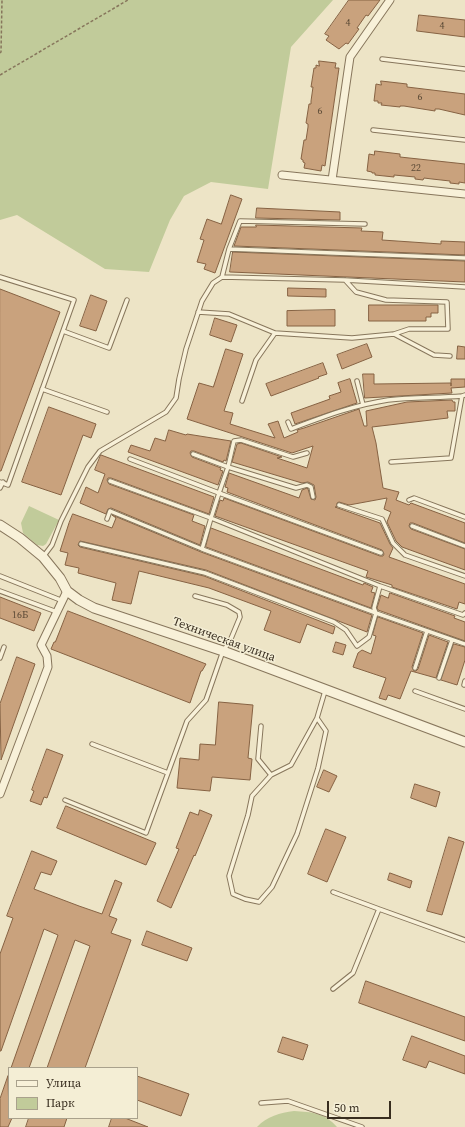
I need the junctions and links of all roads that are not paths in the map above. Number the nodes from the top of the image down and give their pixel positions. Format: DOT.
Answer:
graph roads {
  1 [pos="390,0"];
  2 [pos="382,59"];
  3 [pos="465,69"];
  4 [pos="373,130"];
  5 [pos="465,140"];
  6 [pos="282,175"];
  7 [pos="332,180"];
  8 [pos="465,194"];
  9 [pos="365,224"];
  10 [pos="229,249"];
  11 [pos="465,258"];
  12 [pos="0,277"];
  13 [pos="222,277"];
  14 [pos="346,280"];
  15 [pos="465,287"];
  16 [pos="127,300"];
  17 [pos="198,312"];
  18 [pos="63,331"];
  19 [pos="274,333"];
  20 [pos="394,334"];
  21 [pos="450,356"];
  22 [pos="357,381"];
  23 [pos="42,389"];
  24 [pos="463,395"];
  25 [pos="242,401"];
  26 [pos="364,405"];
  27 [pos="107,412"];
  28 [pos="288,422"];
  29 [pos="307,453"];
  30 [pos="193,454"];
  31 [pos="130,459"];
  32 [pos="391,462"];
  33 [pos="228,467"];
  34 [pos="110,481"];
  35 [pos="1,482"];
  36 [pos="0,488"];
  37 [pos="220,493"];
  38 [pos="313,497"];
  39 [pos="409,500"];
  40 [pos="339,506"];
  41 [pos="465,517"];
  42 [pos="211,518"];
  43 [pos="106,519"];
  44 [pos="0,525"];
  45 [pos="412,526"];
  46 [pos="81,544"];
  47 [pos="465,546"];
  48 [pos="202,549"];
  49 [pos="381,553"];
  50 [pos="43,557"];
  51 [pos="0,576"];
  52 [pos="465,576"];
  53 [pos="380,586"];
  54 [pos="67,590"];
  55 [pos="0,591"];
  56 [pos="195,596"];
  57 [pos="62,600"];
  58 [pos="57,612"];
  59 [pos="376,613"];
  60 [pos="465,613"];
  61 [pos="427,631"];
  62 [pos="452,640"];
  63 [pos="465,644"];
  64 [pos="4,647"];
  65 [pos="223,651"];
  66 [pos="0,658"];
  67 [pos="415,668"];
  68 [pos="439,678"];
  69 [pos="325,690"];
  70 [pos="415,691"];
  71 [pos="465,709"];
  72 [pos="317,718"];
  73 [pos="261,726"];
  74 [pos="465,742"];
  75 [pos="92,744"];
  76 [pos="168,773"];
  77 [pos="271,775"];
  78 [pos="0,794"];
  79 [pos="65,800"];
  80 [pos="333,892"];
  81 [pos="379,908"];
  82 [pos="465,940"];
  83 [pos="333,989"];
  84 [pos="261,1103"];
  85 [pos="362,1127"];
  1 -- 7 [label="street"];
  2 -- 3 [label="lane"];
  4 -- 5 [label="lane"];
  6 -- 7 [label="street"];
  7 -- 8 [label="street"];
  9 -- 10 [label="lane"];
  10 -- 11 [label="lane"];
  10 -- 13 [label="lane"];
  12 -- 18 [label="lane"];
  13 -- 14 [label="lane"];
  13 -- 17 [label="lane"];
  14 -- 15 [label="lane"];
  14 -- 20 [label="lane"];
  16 -- 18 [label="lane"];
  17 -- 19 [label="lane"];
  17 -- 50 [label="lane"];
  18 -- 23 [label="lane"];
  19 -- 20 [label="lane"];
  19 -- 25 [label="lane"];
  20 -- 21 [label="lane"];
  22 -- 26 [label="lane"];
  23 -- 27 [label="lane"];
  23 -- 35 [label="lane"];
  24 -- 26 [label="lane"];
  24 -- 32 [label="lane"];
  26 -- 28 [label="lane"];
  29 -- 33 [label="lane"];
  30 -- 33 [label="lane"];
  31 -- 37 [label="lane"];
  33 -- 37 [label="lane"];
  33 -- 38 [label="lane"];
  34 -- 42 [label="lane"];
  35 -- 36 [label="lane"];
  37 -- 42 [label="lane"];
  37 -- 49 [label="lane"];
  39 -- 41 [label="lane"];
  40 -- 52 [label="lane"];
  42 -- 48 [label="lane"];
  42 -- 53 [label="lane"];
  43 -- 48 [label="lane"];
  44 -- 50 [label="street, Техническая улица"];
  45 -- 47 [label="lane"];
  46 -- 59 [label="lane"];
  48 -- 59 [label="lane"];
  50 -- 54 [label="street, Техническая улица"];
  51 -- 57 [label="lane"];
  53 -- 59 [label="lane"];
  53 -- 60 [label="lane"];
  54 -- 57 [label="street"];
  54 -- 65 [label="street, Техническая улица"];
  55 -- 58 [label="lane"];
  56 -- 65 [label="lane"];
  57 -- 58 [label="street"];
  58 -- 78 [label="street"];
  59 -- 61 [label="lane"];
  61 -- 62 [label="lane"];
  61 -- 67 [label="lane"];
  62 -- 63 [label="lane"];
  62 -- 68 [label="lane"];
  64 -- 66 [label="lane"];
  65 -- 69 [label="street, Техническая улица"];
  65 -- 76 [label="lane"];
  69 -- 72 [label="lane"];
  69 -- 74 [label="street, Техническая улица"];
  70 -- 71 [label="lane"];
  72 -- 77 [label="lane"];
  72 -- 77 [label="lane"];
  73 -- 77 [label="lane"];
  75 -- 76 [label="lane"];
  76 -- 79 [label="lane"];
  80 -- 81 [label="lane"];
  81 -- 82 [label="lane"];
  81 -- 83 [label="lane"];
  84 -- 85 [label="lane"];
}
